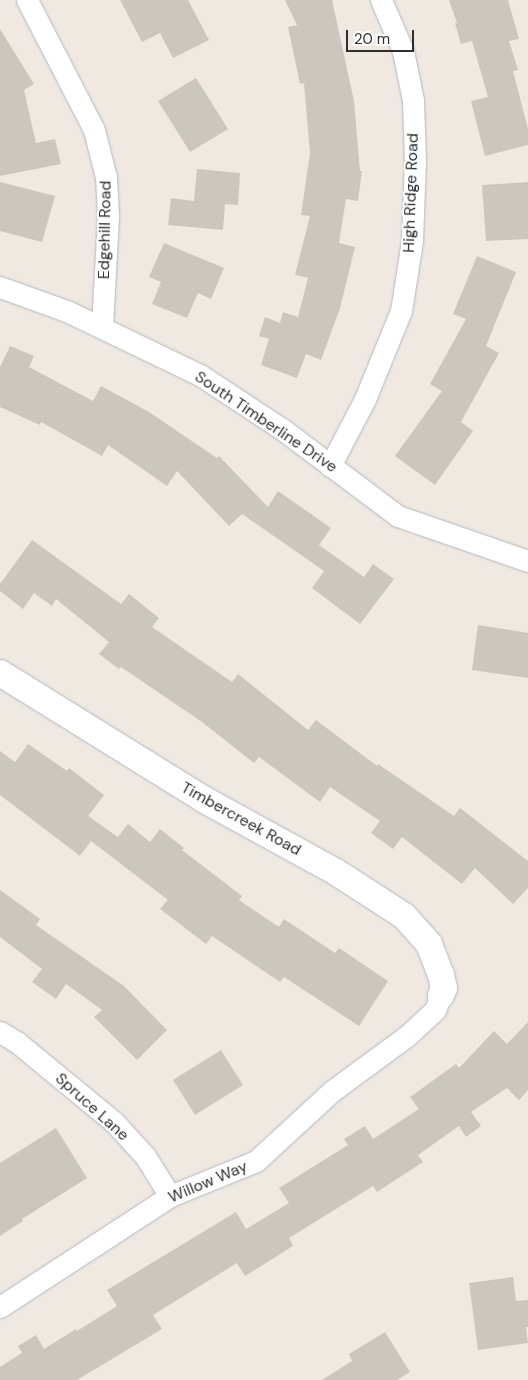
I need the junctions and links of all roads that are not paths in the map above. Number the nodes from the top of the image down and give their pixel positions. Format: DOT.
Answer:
graph roads {
  1 [pos="27,0"];
  2 [pos="382,0"];
  3 [pos="0,287"];
  4 [pos="102,328"];
  5 [pos="330,466"];
  6 [pos="528,561"];
  7 [pos="0,673"];
  8 [pos="441,995"];
  9 [pos="0,1032"];
  10 [pos="170,1196"];
  11 [pos="0,1307"];
  1 -- 4 [label="street, Edgehill Road"];
  2 -- 5 [label="street, High Ridge Road"];
  3 -- 4 [label="street, South Timberline Drive"];
  4 -- 5 [label="street, South Timberline Drive"];
  5 -- 6 [label="street, South Timberline Drive"];
  7 -- 8 [label="street, Timbercreek Road"];
  8 -- 10 [label="street, Willow Way"];
  9 -- 10 [label="street, Spruce Lane"];
  10 -- 11 [label="street, Willow Way"];
}
